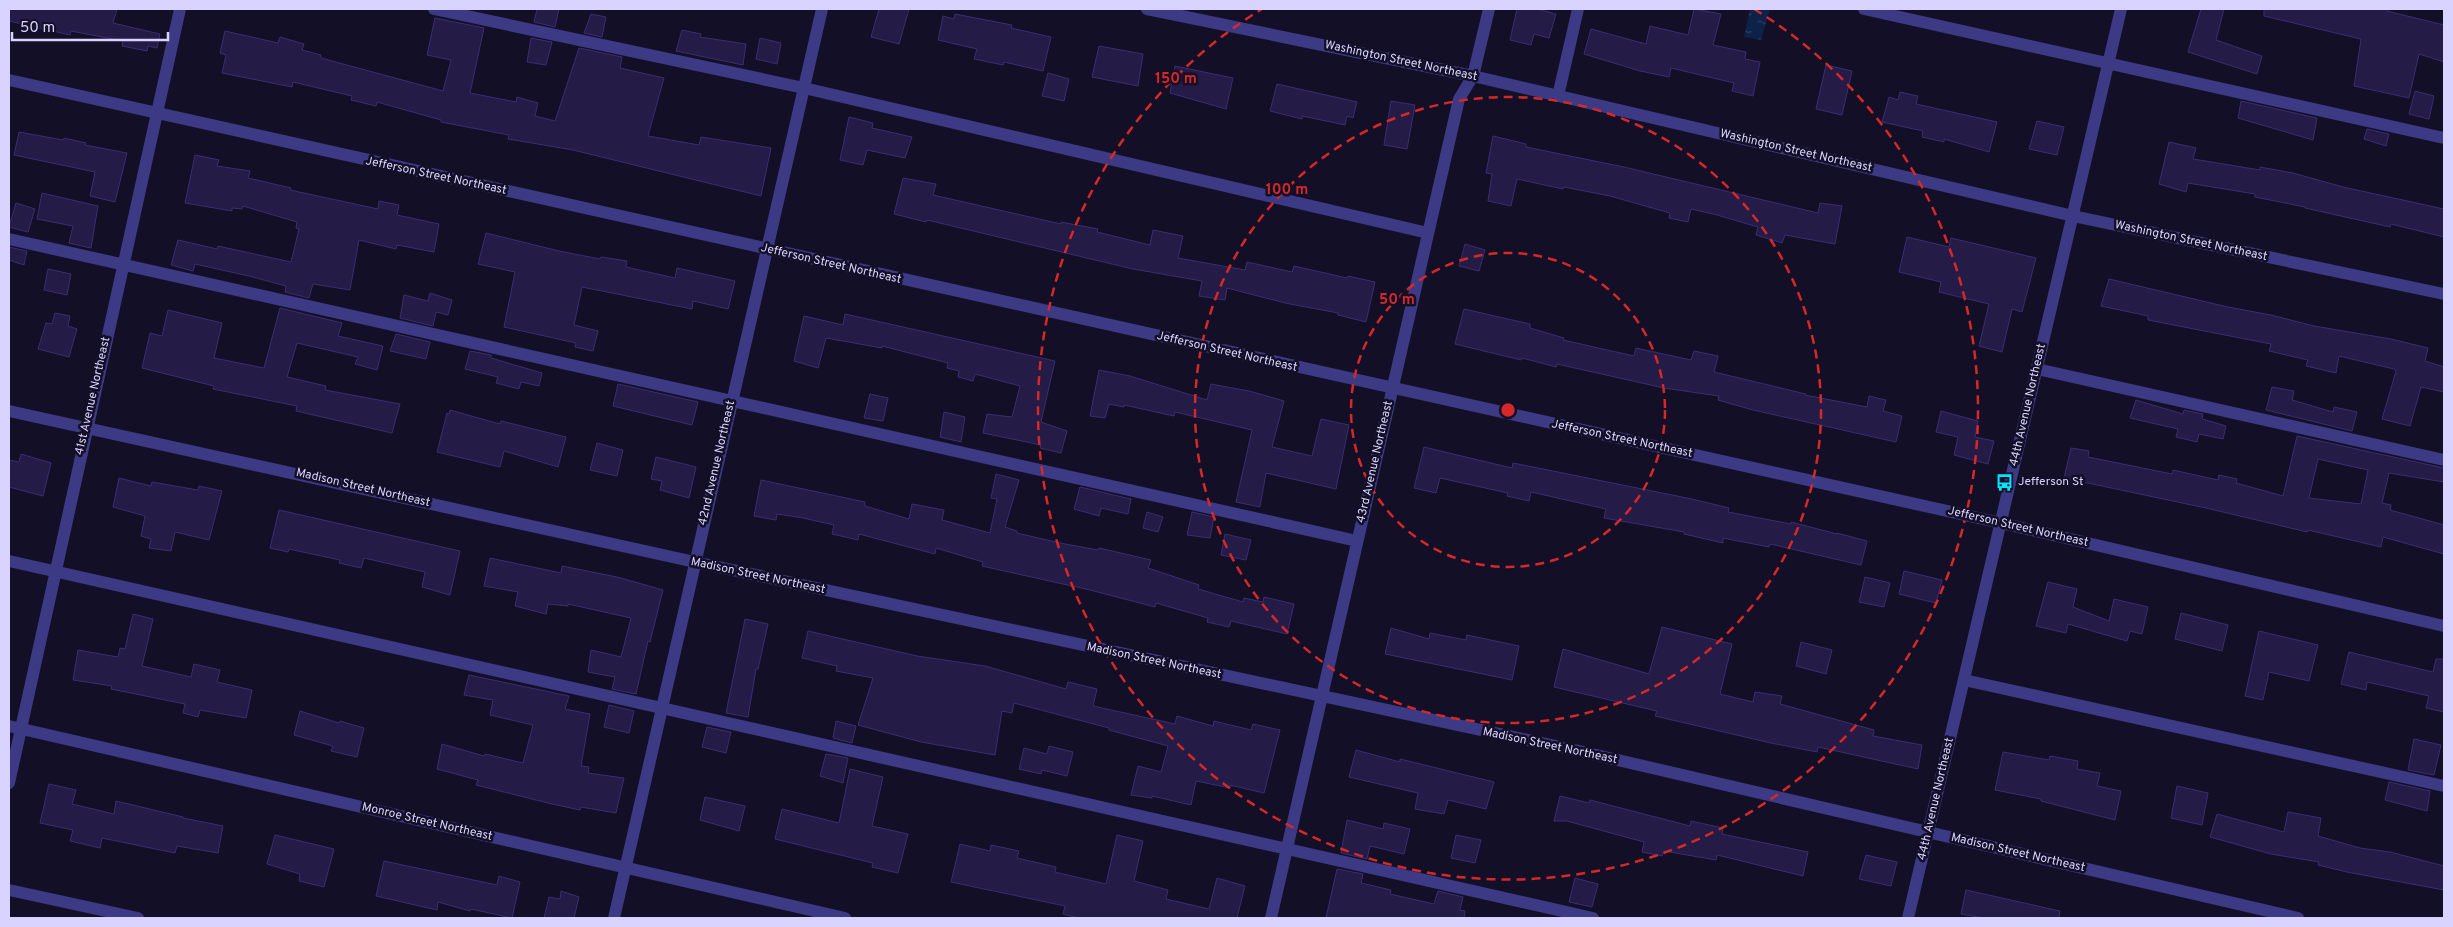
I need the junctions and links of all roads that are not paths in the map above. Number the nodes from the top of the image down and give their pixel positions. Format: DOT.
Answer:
graph roads {
  1 [pos="180,9"];
  2 [pos="434,9"];
  3 [pos="822,9"];
  4 [pos="1147,9"];
  5 [pos="1489,9"];
  6 [pos="1578,9"];
  7 [pos="1864,9"];
  8 [pos="2122,9"];
  9 [pos="2109,64"];
  10 [pos="1473,76"];
  11 [pos="9,80"];
  12 [pos="804,88"];
  13 [pos="1558,96"];
  14 [pos="156,114"];
  15 [pos="2444,138"];
  16 [pos="2073,216"];
  17 [pos="1428,233"];
  18 [pos="9,239"];
  19 [pos="767,250"];
  20 [pos="122,264"];
  21 [pos="2444,294"];
  22 [pos="2037,369"];
  23 [pos="1392,389"];
  24 [pos="731,402"];
  25 [pos="9,411"];
  26 [pos="86,427"];
  27 [pos="2444,460"];
  28 [pos="2001,523"];
  29 [pos="1357,541"];
  30 [pos="9,561"];
  31 [pos="695,562"];
  32 [pos="54,571"];
  33 [pos="2444,626"];
  34 [pos="1964,680"];
  35 [pos="1322,697"];
  36 [pos="662,708"];
  37 [pos="15,728"];
  38 [pos="9,783"];
  39 [pos="2444,786"];
  40 [pos="1928,832"];
  41 [pos="1286,851"];
  42 [pos="625,868"];
  43 [pos="9,890"];
  44 [pos="138,918"];
  45 [pos="614,918"];
  46 [pos="845,918"];
  47 [pos="1271,918"];
  48 [pos="1592,918"];
  49 [pos="1908,918"];
  50 [pos="2298,918"];
  1 -- 14 [label="street, 41st Avenue Northeast"];
  2 -- 12 [label="street"];
  3 -- 12 [label="street, 42nd Avenue Northeast"];
  4 -- 10 [label="street, Washington Street Northeast"];
  5 -- 10 [label="street, 43rd Avenue Northeast"];
  6 -- 13 [label="street"];
  7 -- 9 [label="street"];
  8 -- 9 [label="street, 44th Avenue Northeast"];
  9 -- 15 [label="street"];
  9 -- 16 [label="street, 44th Avenue Northeast"];
  10 -- 13 [label="street, Washington Street Northeast"];
  10 -- 17 [label="street, 43rd Avenue Northeast"];
  11 -- 14 [label="street, Jefferson Street Northeast"];
  12 -- 17 [label="street"];
  12 -- 19 [label="street, 42nd Avenue Northeast"];
  13 -- 16 [label="street, Washington Street Northeast"];
  14 -- 19 [label="street, Jefferson Street Northeast"];
  14 -- 20 [label="street, 41st Avenue Northeast"];
  16 -- 21 [label="street, Washington Street Northeast"];
  16 -- 22 [label="street, 44th Avenue Northeast"];
  17 -- 23 [label="street, 43rd Avenue Northeast"];
  18 -- 20 [label="street"];
  19 -- 23 [label="street, Jefferson Street Northeast"];
  19 -- 24 [label="street, 42nd Avenue Northeast"];
  20 -- 24 [label="street"];
  20 -- 26 [label="street, 41st Avenue Northeast"];
  22 -- 27 [label="street"];
  22 -- 28 [label="street, 44th Avenue Northeast"];
  23 -- 28 [label="street, Jefferson Street Northeast"];
  23 -- 29 [label="street, 43rd Avenue Northeast"];
  24 -- 29 [label="street"];
  24 -- 31 [label="street, 42nd Avenue Northeast"];
  25 -- 26 [label="street, Madison Street Northeast"];
  26 -- 31 [label="street, Madison Street Northeast"];
  26 -- 32 [label="street, 41st Avenue Northeast"];
  28 -- 33 [label="street, Jefferson Street Northeast"];
  28 -- 34 [label="street, 44th Avenue Northeast"];
  29 -- 35 [label="street, 43rd Avenue Northeast"];
  30 -- 32 [label="street"];
  31 -- 35 [label="street, Madison Street Northeast"];
  31 -- 36 [label="street, 42nd Avenue Northeast"];
  32 -- 36 [label="street"];
  32 -- 37 [label="street, 41st Avenue Northeast"];
  34 -- 39 [label="street"];
  34 -- 40 [label="street, 44th Avenue Northeast"];
  35 -- 40 [label="street, Madison Street Northeast"];
  35 -- 41 [label="street, 43rd Avenue Northeast"];
  36 -- 41 [label="street"];
  36 -- 42 [label="street, 42nd Avenue Northeast"];
  37 -- 38 [label="street, 41st Avenue Northeast"];
  37 -- 42 [label="street, Monroe Street Northeast"];
  40 -- 49 [label="street, 44th Avenue Northeast"];
  40 -- 50 [label="street, Madison Street Northeast"];
  41 -- 47 [label="street, 43rd Avenue Northeast"];
  41 -- 48 [label="street"];
  42 -- 45 [label="street, 42nd Avenue Northeast"];
  42 -- 46 [label="street, Monroe Street Northeast"];
  43 -- 44 [label="street"];
}
